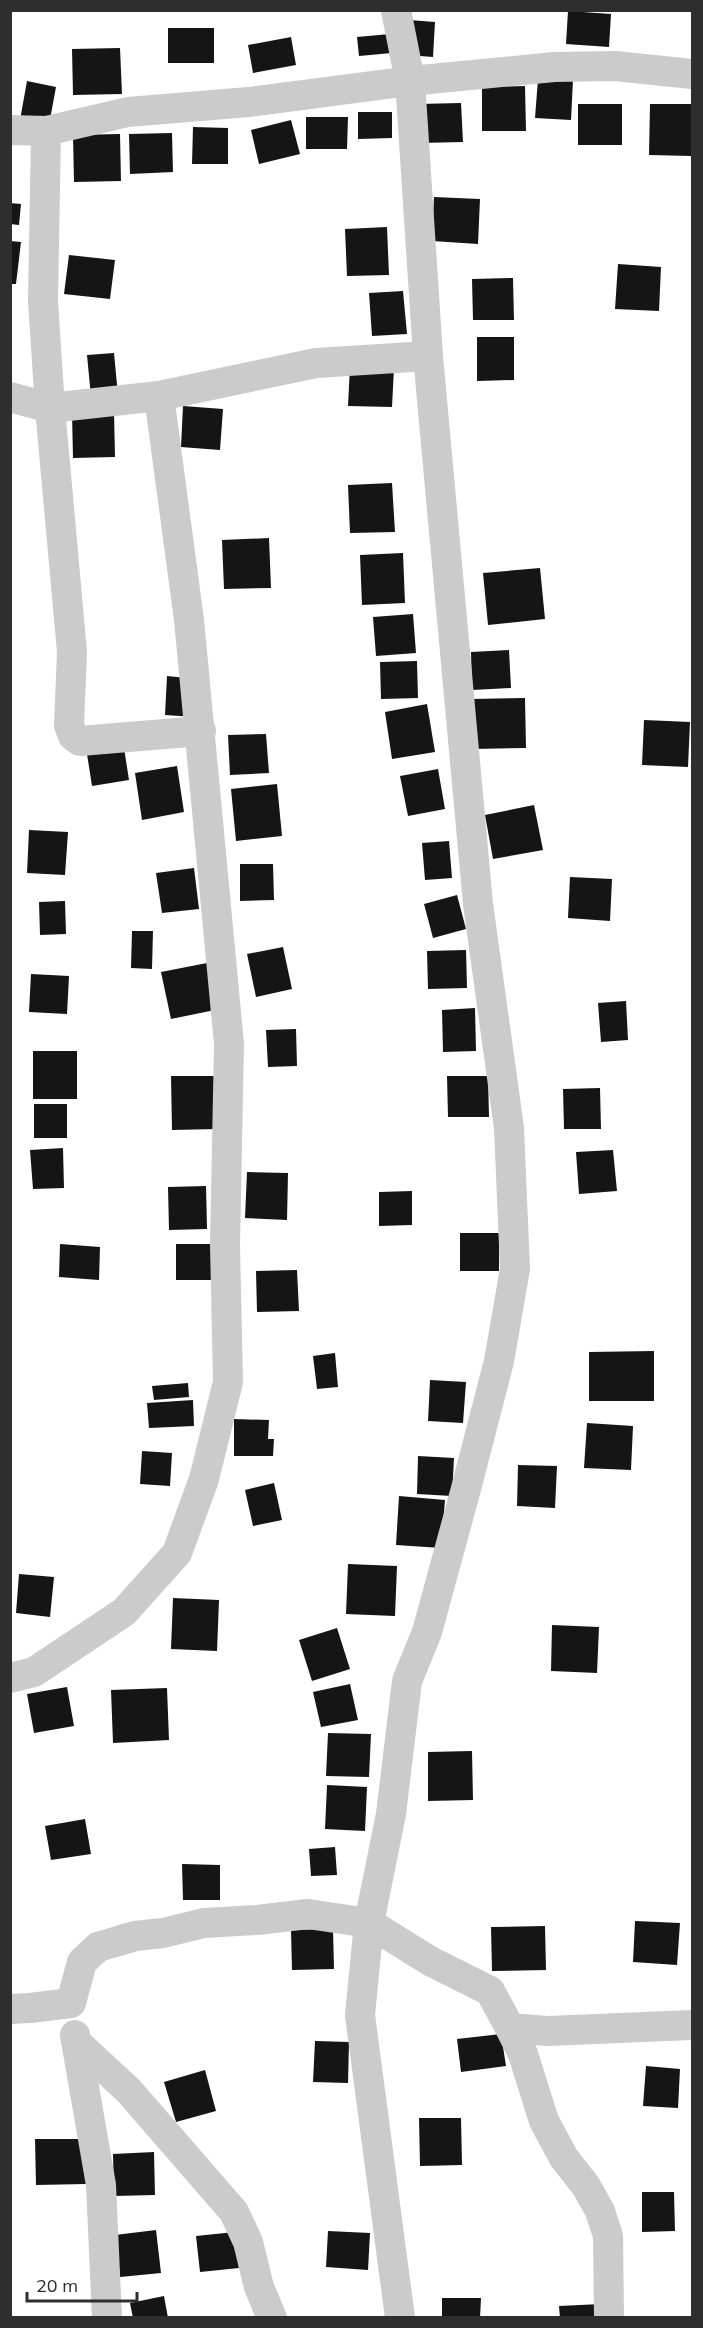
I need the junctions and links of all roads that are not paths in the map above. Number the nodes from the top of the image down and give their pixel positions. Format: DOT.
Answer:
graph roads {
  1 [pos="396,10"];
  2 [pos="693,74"];
  3 [pos="410,81"];
  4 [pos="10,130"];
  5 [pos="46,131"];
  6 [pos="428,356"];
  7 [pos="159,396"];
  8 [pos="10,397"];
  9 [pos="50,408"];
  10 [pos="201,731"];
  11 [pos="10,1678"];
  12 [pos="369,1923"];
  13 [pos="71,2002"];
  14 [pos="10,2009"];
  15 [pos="693,2025"];
  16 [pos="510,2028"];
  17 [pos="76,2042"];
  18 [pos="107,2318"];
  19 [pos="272,2318"];
  20 [pos="400,2318"];
  21 [pos="609,2318"];
  1 -- 3 [label="street"];
  2 -- 3 [label="street"];
  3 -- 5 [label="street"];
  3 -- 6 [label="street"];
  4 -- 5 [label="street"];
  5 -- 9 [label="street"];
  6 -- 7 [label="street"];
  6 -- 12 [label="street"];
  7 -- 9 [label="street"];
  7 -- 10 [label="street"];
  8 -- 9 [label="street"];
  9 -- 10 [label="street"];
  10 -- 11 [label="street"];
  12 -- 13 [label="street"];
  12 -- 16 [label="street"];
  12 -- 20 [label="street"];
  13 -- 14 [label="street"];
  13 -- 17 [label="street"];
  15 -- 16 [label="street"];
  16 -- 21 [label="street"];
  17 -- 18 [label="street"];
  17 -- 19 [label="street"];
}
